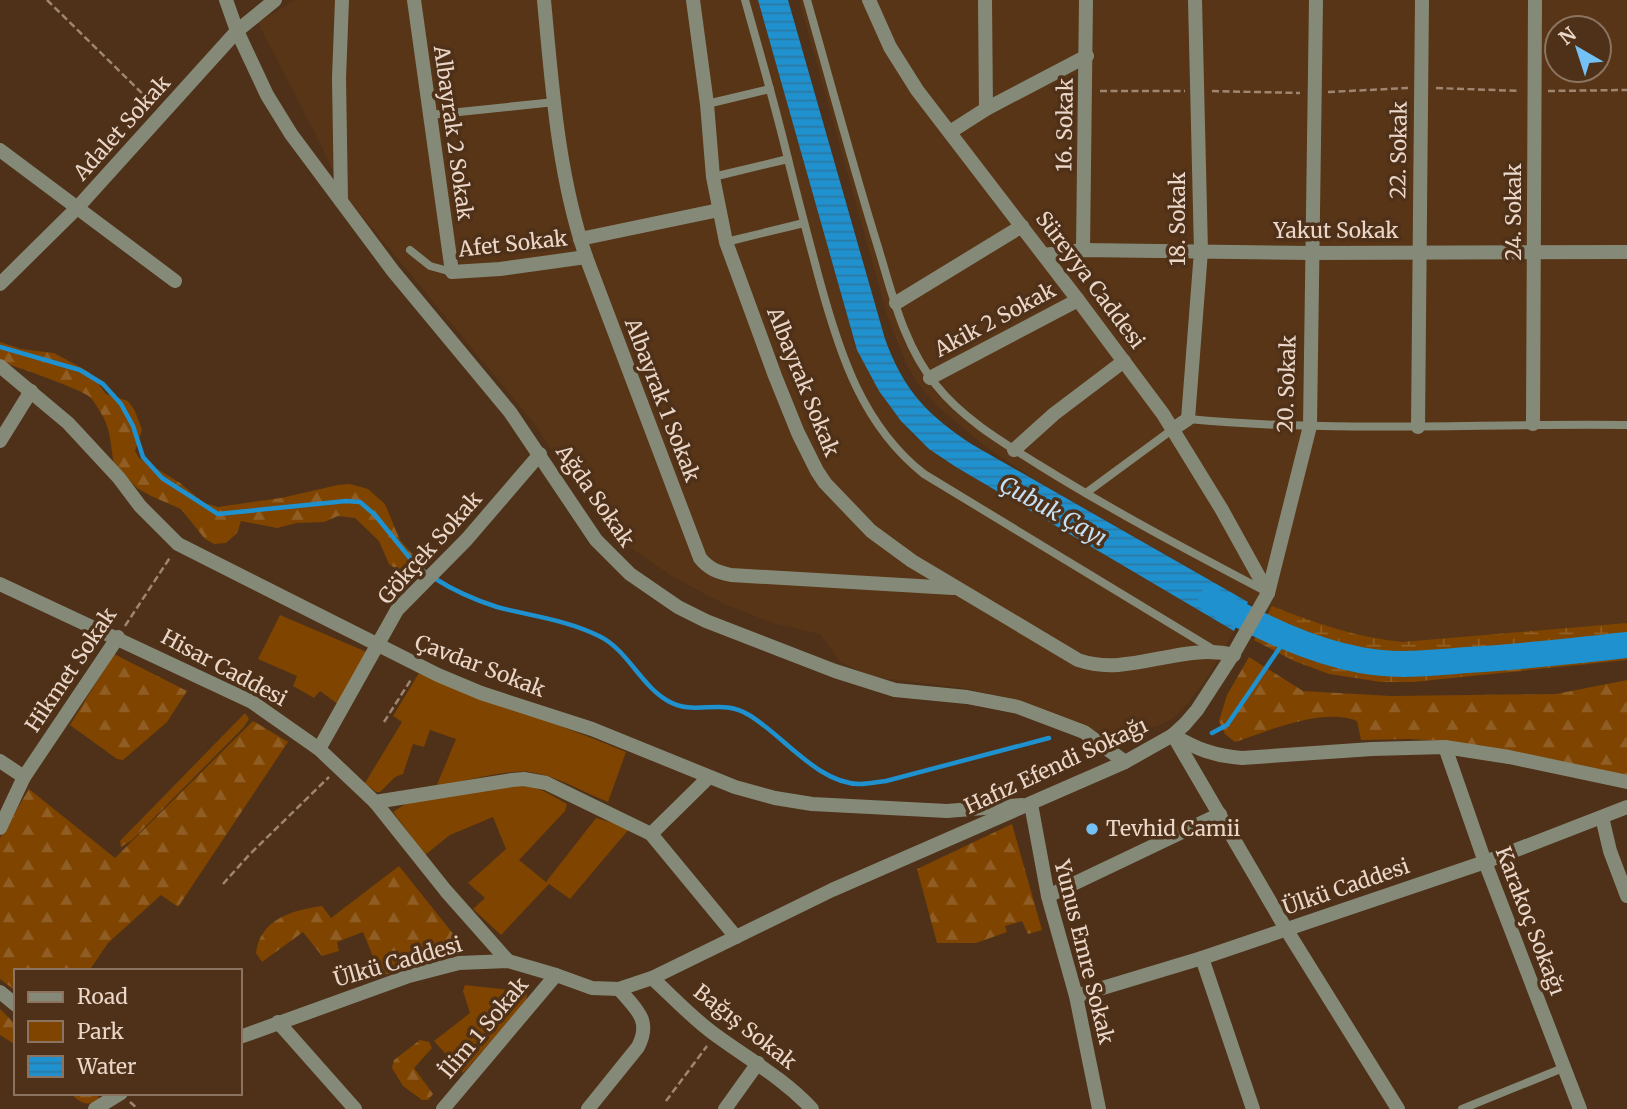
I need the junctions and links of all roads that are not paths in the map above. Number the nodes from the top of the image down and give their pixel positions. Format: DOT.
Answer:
graph roads {
  1 [pos="226,0"];
  2 [pos="275,0"];
  3 [pos="342,0"];
  4 [pos="414,0"];
  5 [pos="544,0"];
  6 [pos="693,0"];
  7 [pos="745,0"];
  8 [pos="807,0"];
  9 [pos="869,0"];
  10 [pos="985,0"];
  11 [pos="1086,0"];
  12 [pos="1195,0"];
  13 [pos="1316,0"];
  14 [pos="1422,0"];
  15 [pos="1535,0"];
  16 [pos="237,31"];
  17 [pos="1087,56"];
  18 [pos="770,89"];
  19 [pos="555,102"];
  20 [pos="707,104"];
  21 [pos="986,109"];
  22 [pos="430,115"];
  23 [pos="950,132"];
  24 [pos="0,150"];
  25 [pos="788,159"];
  26 [pos="713,177"];
  27 [pos="341,201"];
  28 [pos="77,208"];
  29 [pos="719,210"];
  30 [pos="804,223"];
  31 [pos="1022,226"];
  32 [pos="580,239"];
  33 [pos="726,242"];
  34 [pos="410,250"];
  35 [pos="1083,250"];
  36 [pos="1201,251"];
  37 [pos="1535,251"];
  38 [pos="1627,251"];
  39 [pos="1311,253"];
  40 [pos="1419,253"];
  41 [pos="1044,255"];
  42 [pos="586,257"];
  43 [pos="452,272"];
  44 [pos="175,281"];
  45 [pos="0,284"];
  46 [pos="1079,300"];
  47 [pos="895,303"];
  48 [pos="1124,361"];
  49 [pos="0,366"];
  50 [pos="930,377"];
  51 [pos="32,391"];
  52 [pos="1188,419"];
  53 [pos="1533,424"];
  54 [pos="1627,425"];
  55 [pos="1310,426"];
  56 [pos="1418,427"];
  57 [pos="1172,429"];
  58 [pos="0,441"];
  59 [pos="1014,450"];
  60 [pos="540,454"];
  61 [pos="1086,494"];
  62 [pos="0,584"];
  63 [pos="954,588"];
  64 [pos="1268,594"];
  65 [pos="118,637"];
  66 [pos="379,647"];
  67 [pos="1214,650"];
  68 [pos="1234,654"];
  69 [pos="1173,735"];
  70 [pos="1445,747"];
  71 [pos="319,749"];
  72 [pos="0,761"];
  73 [pos="1125,762"];
  74 [pos="24,777"];
  75 [pos="709,777"];
  76 [pos="1627,782"];
  77 [pos="375,802"];
  78 [pos="1031,804"];
  79 [pos="1627,807"];
  80 [pos="1220,814"];
  81 [pos="1602,817"];
  82 [pos="0,828"];
  83 [pos="651,834"];
  84 [pos="1485,862"];
  85 [pos="1048,896"];
  86 [pos="1627,896"];
  87 [pos="1286,929"];
  88 [pos="736,937"];
  89 [pos="1202,958"];
  90 [pos="508,961"];
  91 [pos="556,975"];
  92 [pos="652,978"];
  93 [pos="620,989"];
  94 [pos="0,992"];
  95 [pos="1076,996"];
  96 [pos="14,1003"];
  97 [pos="278,1022"];
  98 [pos="242,1036"];
  99 [pos="758,1063"];
  100 [pos="1563,1068"];
  101 [pos="118,1095"];
  102 [pos="95,1109"];
  103 [pos="355,1109"];
  104 [pos="443,1109"];
  105 [pos="588,1109"];
  106 [pos="725,1109"];
  107 [pos="812,1109"];
  108 [pos="1099,1109"];
  109 [pos="1253,1109"];
  110 [pos="1398,1109"];
  111 [pos="1462,1109"];
  112 [pos="1580,1109"];
  1 -- 16 [label="street, Ağda Sokak"];
  2 -- 16 [label="street, Adalet Sokak"];
  3 -- 27 [label="street"];
  4 -- 22 [label="street, Albayrak 2 Sokak"];
  5 -- 19 [label="street, Albayrak 1 Sokak"];
  6 -- 20 [label="street, Albayrak Sokak"];
  7 -- 18 [label="lane"];
  8 -- 47 [label="lane"];
  9 -- 23 [label="street, Süreyya Caddesi"];
  10 -- 21 [label="street"];
  11 -- 17 [label="street, 16. Sokak"];
  12 -- 36 [label="street, 18. Sokak"];
  13 -- 39 [label="street, 20. Sokak"];
  14 -- 40 [label="street, 22. Sokak"];
  15 -- 37 [label="street, 24. Sokak"];
  16 -- 27 [label="street, Ağda Sokak"];
  16 -- 28 [label="street, Adalet Sokak"];
  17 -- 21 [label="street"];
  17 -- 35 [label="street, 16. Sokak"];
  18 -- 20 [label="lane"];
  18 -- 25 [label="lane"];
  19 -- 22 [label="lane"];
  19 -- 32 [label="street, Albayrak 1 Sokak"];
  20 -- 26 [label="street, Albayrak Sokak"];
  21 -- 23 [label="street"];
  22 -- 43 [label="street, Albayrak 2 Sokak"];
  23 -- 31 [label="street, Süreyya Caddesi"];
  24 -- 28 [label="street"];
  25 -- 26 [label="lane"];
  25 -- 30 [label="lane"];
  26 -- 29 [label="street, Albayrak Sokak"];
  27 -- 60 [label="street, Ağda Sokak"];
  28 -- 44 [label="street"];
  28 -- 45 [label="street, Adalet Sokak"];
  29 -- 32 [label="street, Afet Sokak"];
  29 -- 33 [label="street, Albayrak Sokak"];
  30 -- 33 [label="lane"];
  30 -- 67 [label="lane"];
  31 -- 41 [label="street, Süreyya Caddesi"];
  31 -- 47 [label="street"];
  32 -- 42 [label="street, Albayrak 1 Sokak"];
  33 -- 63 [label="street, Albayrak Sokak"];
  34 -- 43 [label="lane, Afet Sokak"];
  35 -- 36 [label="street, Yakut Sokak"];
  35 -- 41 [label="street, Yakut Sokak"];
  36 -- 39 [label="street, Yakut Sokak"];
  36 -- 52 [label="street, 18. Sokak"];
  37 -- 38 [label="street, Yakut Sokak"];
  37 -- 40 [label="street, Yakut Sokak"];
  37 -- 53 [label="street, 24. Sokak"];
  39 -- 40 [label="street, Yakut Sokak"];
  39 -- 55 [label="street, 20. Sokak"];
  40 -- 56 [label="street, 22. Sokak"];
  41 -- 46 [label="street, Süreyya Caddesi"];
  42 -- 43 [label="street, Afet Sokak"];
  42 -- 63 [label="street, Albayrak 1 Sokak"];
  46 -- 48 [label="street, Süreyya Caddesi"];
  46 -- 50 [label="street, Akik 2 Sokak"];
  47 -- 50 [label="lane"];
  48 -- 57 [label="street, Süreyya Caddesi"];
  48 -- 59 [label="street"];
  49 -- 51 [label="street, Çavdar Sokak"];
  50 -- 59 [label="lane"];
  51 -- 58 [label="street"];
  51 -- 66 [label="street, Çavdar Sokak"];
  52 -- 55 [label="lane"];
  52 -- 57 [label="street"];
  53 -- 54 [label="lane"];
  53 -- 56 [label="lane"];
  55 -- 56 [label="lane"];
  55 -- 64 [label="street, 20. Sokak"];
  57 -- 61 [label="lane"];
  57 -- 64 [label="street, Süreyya Caddesi"];
  59 -- 61 [label="lane"];
  60 -- 66 [label="street, Gökçek Sokak"];
  60 -- 73 [label="street, Ağda Sokak"];
  61 -- 64 [label="lane"];
  62 -- 65 [label="street, Hisar Caddesi"];
  63 -- 67 [label="street, Albayrak Sokak"];
  64 -- 68 [label="street, 20. Sokak"];
  65 -- 71 [label="street, Hisar Caddesi"];
  65 -- 74 [label="street, Hikmet Sokak"];
  66 -- 71 [label="street, Gökçek Sokak"];
  66 -- 75 [label="street, Çavdar Sokak"];
  67 -- 68 [label="street, Albayrak Sokak"];
  68 -- 69 [label="street, 20. Sokak"];
  69 -- 70 [label="street, Hafız Efendi Sokağı"];
  69 -- 73 [label="street, Hafız Efendi Sokağı"];
  69 -- 80 [label="street"];
  70 -- 76 [label="street, Hafız Efendi Sokağı"];
  70 -- 84 [label="street, Karakoç Sokağı"];
  71 -- 77 [label="street, Hisar Caddesi"];
  72 -- 74 [label="street"];
  73 -- 78 [label="street, Hafız Efendi Sokağı"];
  74 -- 82 [label="street, Hikmet Sokak"];
  75 -- 78 [label="street, Çavdar Sokak"];
  75 -- 83 [label="street"];
  77 -- 83 [label="street"];
  77 -- 90 [label="street, Hisar Caddesi"];
  78 -- 85 [label="street, Yunus Emre Sokak"];
  78 -- 88 [label="street, Hafız Efendi Sokağı"];
  79 -- 81 [label="street, Ülkü Caddesi"];
  80 -- 85 [label="street"];
  80 -- 87 [label="street"];
  81 -- 84 [label="street, Ülkü Caddesi"];
  81 -- 86 [label="street"];
  83 -- 88 [label="street"];
  84 -- 87 [label="street, Ülkü Caddesi"];
  84 -- 100 [label="street, Karakoç Sokağı"];
  85 -- 95 [label="street, Yunus Emre Sokak"];
  87 -- 89 [label="street, Ülkü Caddesi"];
  87 -- 110 [label="street"];
  88 -- 92 [label="street, Hafız Efendi Sokağı"];
  89 -- 95 [label="street, Ülkü Caddesi"];
  89 -- 109 [label="street"];
  90 -- 91 [label="street, Ülkü Caddesi"];
  90 -- 97 [label="street, Ülkü Caddesi"];
  91 -- 93 [label="street, Ülkü Caddesi"];
  91 -- 104 [label="street, İlim 1 Sokak"];
  92 -- 93 [label="street, Ülkü Caddesi"];
  92 -- 99 [label="street, Bağış Sokak"];
  93 -- 105 [label="street"];
  94 -- 96 [label="street"];
  95 -- 108 [label="street, Yunus Emre Sokak"];
  97 -- 98 [label="street, Ülkü Caddesi"];
  97 -- 103 [label="street"];
  99 -- 106 [label="street"];
  99 -- 107 [label="street, Bağış Sokak"];
  100 -- 111 [label="lane"];
  100 -- 112 [label="street, Karakoç Sokağı"];
  101 -- 102 [label="street"];
}
